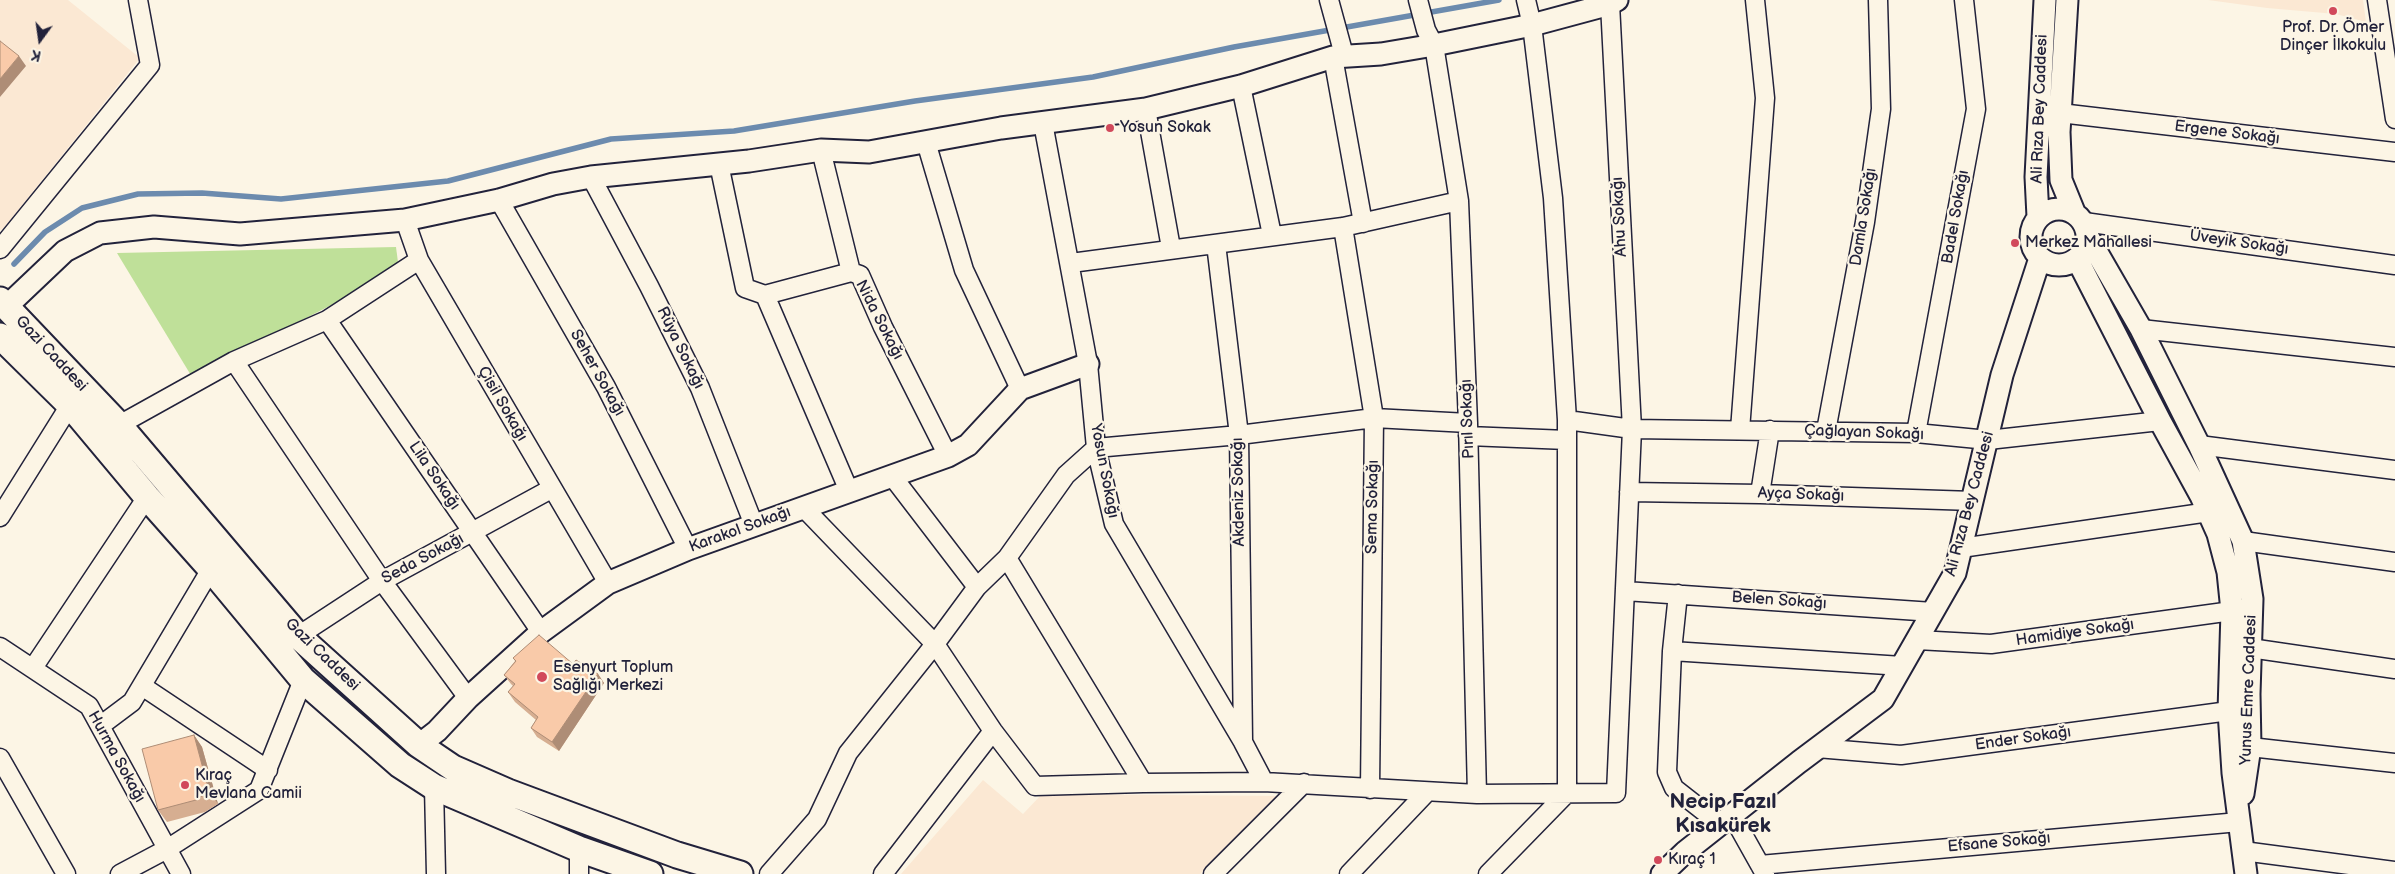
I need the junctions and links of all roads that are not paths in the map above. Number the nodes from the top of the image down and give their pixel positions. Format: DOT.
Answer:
graph roads {
  1 [pos="138,0"];
  2 [pos="1755,0"];
  3 [pos="1878,0"];
  4 [pos="1964,0"];
  5 [pos="2044,0"];
  6 [pos="2067,0"];
  7 [pos="2377,0"];
  8 [pos="1419,2"];
  9 [pos="1613,2"];
  10 [pos="1331,6"];
  11 [pos="1529,13"];
  12 [pos="1430,38"];
  13 [pos="1340,52"];
  14 [pos="1241,86"];
  15 [pos="1146,109"];
  16 [pos="2060,113"];
  17 [pos="2395,119"];
  18 [pos="1043,123"];
  19 [pos="926,142"];
  20 [pos="821,150"];
  21 [pos="2395,152"];
  22 [pos="719,164"];
  23 [pos="591,177"];
  24 [pos="498,200"];
  25 [pos="1459,201"];
  26 [pos="2038,218"];
  27 [pos="405,220"];
  28 [pos="1363,223"];
  29 [pos="2082,224"];
  30 [pos="1343,227"];
  31 [pos="1272,234"];
  32 [pos="1216,244"];
  33 [pos="0,248"];
  34 [pos="1170,248"];
  35 [pos="2040,258"];
  36 [pos="2077,259"];
  37 [pos="418,260"];
  38 [pos="1070,262"];
  39 [pos="2395,265"];
  40 [pos="850,272"];
  41 [pos="765,295"];
  42 [pos="2,308"];
  43 [pos="327,320"];
  44 [pos="2141,329"];
  45 [pos="0,336"];
  46 [pos="2395,357"];
  47 [pos="234,361"];
  48 [pos="1088,364"];
  49 [pos="1020,389"];
  50 [pos="70,405"];
  51 [pos="1374,418"];
  52 [pos="1567,420"];
  53 [pos="2160,421"];
  54 [pos="119,426"];
  55 [pos="1632,429"];
  56 [pos="1468,430"];
  57 [pos="1740,430"];
  58 [pos="1770,430"];
  59 [pos="1826,431"];
  60 [pos="1916,433"];
  61 [pos="1239,435"];
  62 [pos="1567,440"];
  63 [pos="1988,440"];
  64 [pos="2199,445"];
  65 [pos="1096,448"];
  66 [pos="948,456"];
  67 [pos="2395,470"];
  68 [pos="892,476"];
  69 [pos="551,489"];
  70 [pos="849,491"];
  71 [pos="1629,492"];
  72 [pos="1760,494"];
  73 [pos="147,497"];
  74 [pos="1973,501"];
  75 [pos="803,507"];
  76 [pos="2209,512"];
  77 [pos="0,516"];
  78 [pos="754,525"];
  79 [pos="472,532"];
  80 [pos="2243,541"];
  81 [pos="1961,548"];
  82 [pos="688,549"];
  83 [pos="1007,558"];
  84 [pos="2395,562"];
  85 [pos="211,570"];
  86 [pos="382,581"];
  87 [pos="608,583"];
  88 [pos="978,587"];
  89 [pos="1625,591"];
  90 [pos="1678,594"];
  91 [pos="2232,611"];
  92 [pos="1933,612"];
  93 [pos="542,632"];
  94 [pos="298,636"];
  95 [pos="1917,640"];
  96 [pos="935,644"];
  97 [pos="0,646"];
  98 [pos="2250,648"];
  99 [pos="1672,651"];
  100 [pos="1902,666"];
  101 [pos="32,668"];
  102 [pos="2395,669"];
  103 [pos="303,680"];
  104 [pos="142,686"];
  105 [pos="468,698"];
  106 [pos="2229,711"];
  107 [pos="100,726"];
  108 [pos="993,731"];
  109 [pos="1243,742"];
  110 [pos="419,745"];
  111 [pos="2250,747"];
  112 [pos="1817,748"];
  113 [pos="0,758"];
  114 [pos="2395,763"];
  115 [pos="268,770"];
  116 [pos="1142,782"];
  117 [pos="1264,782"];
  118 [pos="1304,783"];
  119 [pos="434,787"];
  120 [pos="1370,789"];
  121 [pos="1427,792"];
  122 [pos="1567,793"];
  123 [pos="1477,794"];
  124 [pos="1726,819"];
  125 [pos="2239,822"];
  126 [pos="167,848"];
  127 [pos="579,849"];
  128 [pos="2243,851"];
  129 [pos="1762,869"];
  130 [pos="2395,871"];
  131 [pos="66,874"];
  132 [pos="120,874"];
  133 [pos="181,874"];
  134 [pos="436,874"];
  135 [pos="579,874"];
  136 [pos="650,874"];
  137 [pos="740,874"];
  138 [pos="769,874"];
  139 [pos="883,874"];
  140 [pos="1213,874"];
  141 [pos="1349,874"];
  142 [pos="1488,874"];
  143 [pos="1662,874"];
  144 [pos="2246,874"];
  1 -- 33 [label="street"];
  2 -- 57 [label="street"];
  3 -- 59 [label="street, Damla Sokağı"];
  4 -- 60 [label="street, Badel Sokağı"];
  5 -- 26 [label="street, Ali Rıza Bey Caddesi"];
  6 -- 16 [label="street, Ali Rıza Bey Caddesi"];
  7 -- 17 [label="street"];
  8 -- 12 [label="street, Pırıl Sokağı"];
  9 -- 11 [label="street"];
  9 -- 55 [label="street, Ahu Sokağı"];
  10 -- 13 [label="street"];
  11 -- 12 [label="street"];
  11 -- 52 [label="street"];
  12 -- 13 [label="street"];
  12 -- 25 [label="street, Pırıl Sokağı"];
  13 -- 14 [label="street"];
  13 -- 28 [label="street"];
  14 -- 15 [label="street"];
  14 -- 31 [label="street"];
  15 -- 18 [label="street"];
  15 -- 34 [label="street"];
  16 -- 21 [label="street, Ergene Sokağı"];
  16 -- 29 [label="street, Ali Rıza Bey Caddesi"];
  18 -- 19 [label="street"];
  18 -- 38 [label="street, Yosun Sokağı"];
  19 -- 20 [label="street"];
  19 -- 49 [label="street"];
  20 -- 22 [label="street"];
  20 -- 40 [label="street, Nida Sokağı"];
  22 -- 23 [label="street"];
  22 -- 41 [label="street"];
  23 -- 24 [label="street"];
  23 -- 78 [label="street, Rüya Sokağı"];
  24 -- 27 [label="street"];
  24 -- 82 [label="street, Seher Sokağı"];
  25 -- 28 [label="street"];
  25 -- 56 [label="street, Pırıl Sokağı"];
  26 -- 29 [label="street"];
  26 -- 35 [label="street"];
  27 -- 37 [label="street, Çisil Sokağı"];
  27 -- 42 [label="street"];
  28 -- 30 [label="street"];
  29 -- 36 [label="street"];
  29 -- 39 [label="street, Üveyik Sokağı"];
  29 -- 44 [label="street, Yunus Emre Caddesi"];
  30 -- 31 [label="street"];
  30 -- 51 [label="street, Sema Sokağı"];
  31 -- 32 [label="street"];
  32 -- 34 [label="street"];
  32 -- 61 [label="street, Akdeniz Sokağı"];
  34 -- 38 [label="street"];
  35 -- 36 [label="street"];
  35 -- 63 [label="street, Ali Rıza Bey Caddesi"];
  36 -- 53 [label="street, Yunus Emre Caddesi"];
  37 -- 43 [label="street"];
  37 -- 69 [label="street, Çisil Sokağı"];
  38 -- 48 [label="street, Yosun Sokağı"];
  40 -- 41 [label="street"];
  40 -- 66 [label="street, Nida Sokağı"];
  41 -- 70 [label="street"];
  42 -- 54 [label="main road, Gazi Caddesi"];
  43 -- 47 [label="street"];
  43 -- 79 [label="street, Lila Sokağı"];
  44 -- 46 [label="street"];
  44 -- 64 [label="street, Yunus Emre Caddesi"];
  45 -- 50 [label="main road, Gazi Caddesi"];
  47 -- 54 [label="street"];
  47 -- 86 [label="street"];
  48 -- 49 [label="street, Karakol Sokağı"];
  48 -- 65 [label="street, Yosun Sokağı"];
  49 -- 66 [label="street, Karakol Sokağı"];
  50 -- 73 [label="main road, Gazi Caddesi"];
  50 -- 77 [label="street"];
  51 -- 56 [label="street"];
  51 -- 61 [label="street"];
  51 -- 120 [label="street, Sema Sokağı"];
  52 -- 55 [label="street, Çağlayan Sokağı"];
  52 -- 62 [label="street"];
  53 -- 63 [label="street, Çağlayan Sokağı"];
  53 -- 76 [label="street, Yunus Emre Caddesi"];
  54 -- 94 [label="main road, Gazi Caddesi"];
  55 -- 57 [label="street, Çağlayan Sokağı"];
  55 -- 71 [label="street, Ahu Sokağı"];
  56 -- 62 [label="street"];
  56 -- 123 [label="street, Pırıl Sokağı"];
  57 -- 58 [label="street, Çağlayan Sokağı"];
  58 -- 59 [label="street, Çağlayan Sokağı"];
  58 -- 72 [label="street"];
  59 -- 60 [label="street, Çağlayan Sokağı"];
  60 -- 63 [label="street, Çağlayan Sokağı"];
  61 -- 65 [label="street"];
  61 -- 109 [label="street, Akdeniz Sokağı"];
  62 -- 122 [label="street"];
  63 -- 74 [label="street, Ali Rıza Bey Caddesi"];
  64 -- 67 [label="street"];
  64 -- 80 [label="street, Yunus Emre Caddesi"];
  65 -- 83 [label="street"];
  65 -- 109 [label="street, Yosun Sokağı"];
  66 -- 68 [label="street, Karakol Sokağı"];
  68 -- 70 [label="street, Karakol Sokağı"];
  68 -- 88 [label="street"];
  69 -- 79 [label="street, Seda Sokağı"];
  69 -- 87 [label="street, Çisil Sokağı"];
  70 -- 75 [label="street, Karakol Sokağı"];
  71 -- 72 [label="street, Ayça Sokağı"];
  71 -- 89 [label="street, Ahu Sokağı"];
  72 -- 74 [label="street, Ayça Sokağı"];
  73 -- 85 [label="main road, Gazi Caddesi"];
  73 -- 101 [label="street"];
  74 -- 81 [label="street, Ali Rıza Bey Caddesi"];
  75 -- 78 [label="street, Karakol Sokağı"];
  75 -- 96 [label="street"];
  76 -- 81 [label="street"];
  76 -- 91 [label="street, Yunus Emre Caddesi"];
  78 -- 82 [label="street, Karakol Sokağı"];
  79 -- 86 [label="street, Seda Sokağı"];
  79 -- 93 [label="street, Lila Sokağı"];
  80 -- 84 [label="street"];
  80 -- 98 [label="street, Yunus Emre Caddesi"];
  81 -- 92 [label="street, Ali Rıza Bey Caddesi"];
  82 -- 87 [label="street, Karakol Sokağı"];
  83 -- 88 [label="street"];
  83 -- 116 [label="street"];
  85 -- 103 [label="main road, Gazi Caddesi"];
  85 -- 104 [label="street"];
  86 -- 94 [label="street, Seda Sokağı"];
  86 -- 105 [label="street"];
  87 -- 93 [label="street, Karakol Sokağı"];
  88 -- 96 [label="street"];
  89 -- 90 [label="street, Belen Sokağı"];
  89 -- 122 [label="street, Ahu Sokağı"];
  90 -- 92 [label="street, Belen Sokağı"];
  90 -- 99 [label="street"];
  91 -- 95 [label="street, Hamidiye Sokağı"];
  91 -- 106 [label="street, Yunus Emre Caddesi"];
  92 -- 95 [label="street, Ali Rıza Bey Caddesi"];
  93 -- 105 [label="street, Karakol Sokağı"];
  94 -- 110 [label="main road, Gazi Caddesi"];
  95 -- 100 [label="street, Ali Rıza Bey Caddesi"];
  96 -- 108 [label="street"];
  96 -- 138 [label="street"];
  97 -- 101 [label="street, Hurma Sokağı"];
  98 -- 102 [label="street"];
  98 -- 111 [label="street, Yunus Emre Caddesi"];
  99 -- 100 [label="street"];
  99 -- 124 [label="street"];
  100 -- 112 [label="street, Ali Rıza Bey Caddesi"];
  101 -- 107 [label="street, Hurma Sokağı"];
  103 -- 115 [label="street"];
  103 -- 119 [label="main road, Gazi Caddesi"];
  104 -- 107 [label="street"];
  104 -- 115 [label="street"];
  105 -- 110 [label="street, Karakol Sokağı"];
  106 -- 112 [label="street, Ender Sokağı"];
  106 -- 125 [label="street, Yunus Emre Caddesi"];
  107 -- 126 [label="street, Hurma Sokağı"];
  108 -- 116 [label="street"];
  108 -- 139 [label="street"];
  109 -- 117 [label="street, Yosun Sokağı"];
  110 -- 137 [label="main road, Gazi Caddesi"];
  111 -- 114 [label="street"];
  111 -- 125 [label="street, Yunus Emre Caddesi"];
  112 -- 124 [label="street, Ali Rıza Bey Caddesi"];
  113 -- 131 [label="street"];
  115 -- 126 [label="street"];
  116 -- 117 [label="street"];
  117 -- 118 [label="street"];
  118 -- 120 [label="street"];
  118 -- 140 [label="street"];
  119 -- 127 [label="main road, Gazi Caddesi"];
  119 -- 134 [label="street"];
  120 -- 121 [label="street"];
  121 -- 123 [label="street"];
  121 -- 141 [label="street"];
  122 -- 123 [label="street"];
  122 -- 142 [label="street"];
  124 -- 129 [label="street"];
  124 -- 143 [label="street, Ali Rıza Bey Caddesi"];
  125 -- 128 [label="street"];
  125 -- 129 [label="street, Efsane Sokağı"];
  126 -- 132 [label="street"];
  126 -- 133 [label="street, Hurma Sokağı"];
  127 -- 135 [label="street"];
  127 -- 136 [label="main road, Gazi Caddesi"];
  128 -- 130 [label="street"];
  128 -- 144 [label="street"];
}
